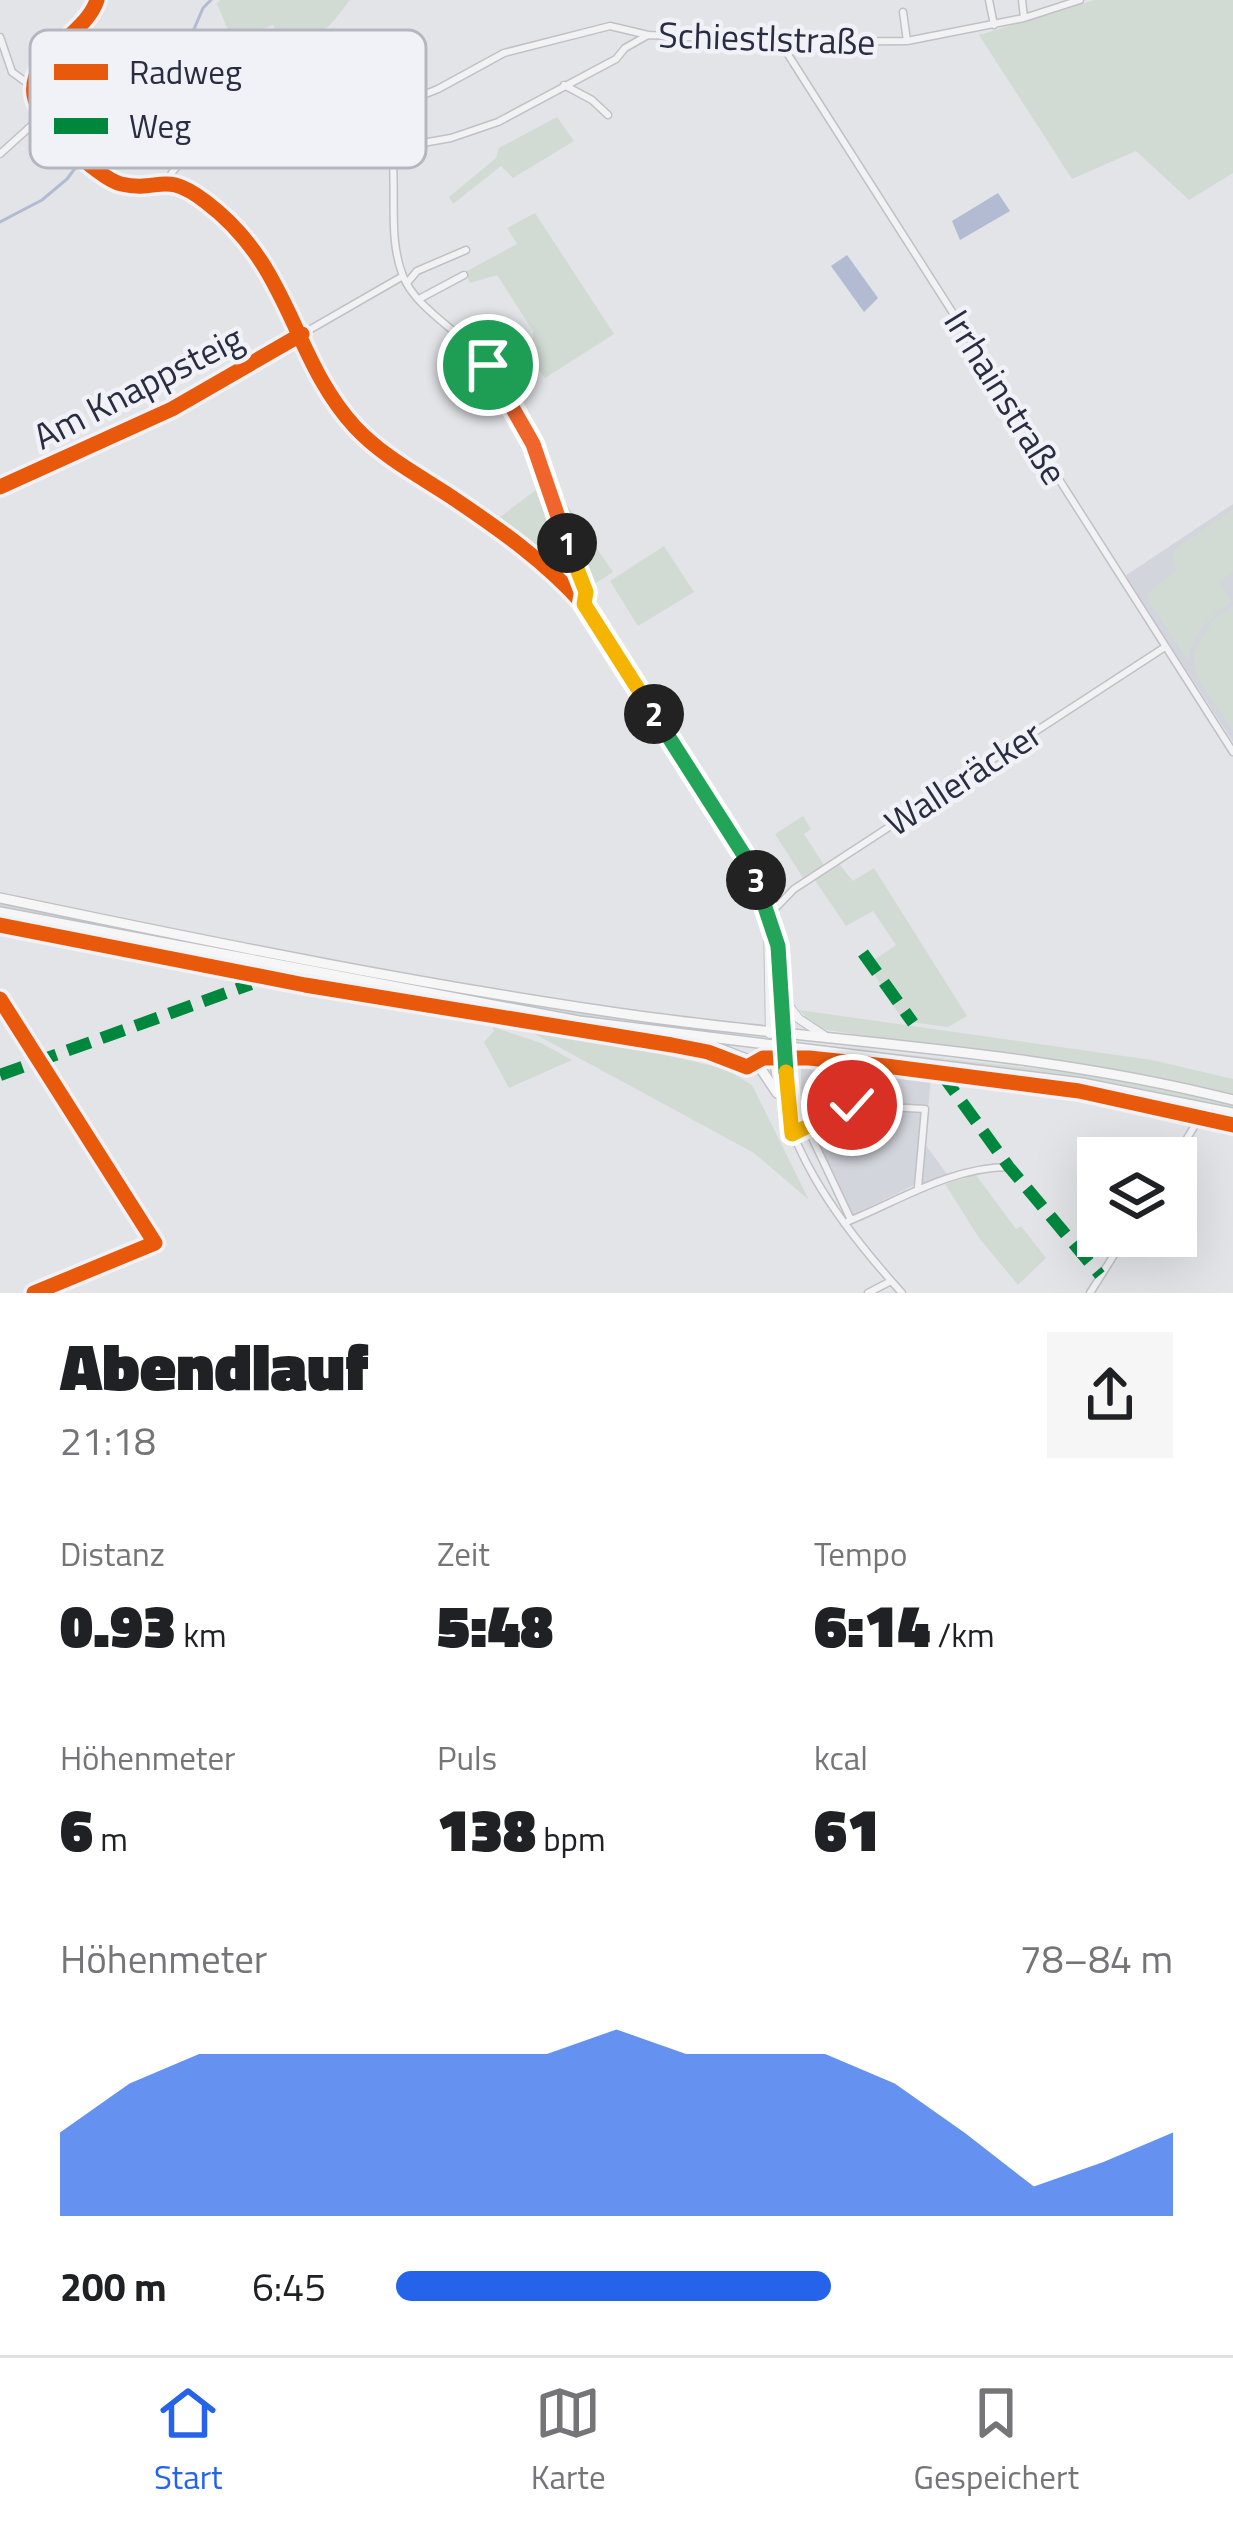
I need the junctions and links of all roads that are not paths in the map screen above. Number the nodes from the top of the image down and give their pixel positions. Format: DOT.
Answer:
graph roads {
  1 [pos="97,0"];
  2 [pos="989,0"];
  3 [pos="1022,0"];
  4 [pos="1080,0"];
  5 [pos="903,12"];
  6 [pos="1024,18"];
  7 [pos="994,25"];
  8 [pos="78,30"];
  9 [pos="628,32"];
  10 [pos="648,35"];
  11 [pos="0,37"];
  12 [pos="907,41"];
  13 [pos="780,42"];
  14 [pos="625,48"];
  15 [pos="30,85"];
  16 [pos="564,85"];
  17 [pos="426,94"];
  18 [pos="608,115"];
  19 [pos="30,127"];
  20 [pos="426,142"];
  21 [pos="0,154"];
  22 [pos="96,168"];
  23 [pos="175,168"];
  24 [pos="396,168"];
  25 [pos="168,182"];
  26 [pos="466,250"];
  27 [pos="464,274"];
  28 [pos="405,279"];
  29 [pos="419,299"];
  30 [pos="302,334"];
  31 [pos="0,487"];
  32 [pos="584,604"];
  33 [pos="1165,647"];
  34 [pos="1233,752"];
  35 [pos="0,898"];
  36 [pos="0,912"];
  37 [pos="768,916"];
  38 [pos="783,995"];
  39 [pos="770,1031"];
  40 [pos="681,1033"];
  41 [pos="783,1033"];
  42 [pos="828,1038"];
  43 [pos="770,1044"];
  44 [pos="783,1046"];
  45 [pos="777,1093"];
  46 [pos="1233,1100"];
  47 [pos="1233,1113"];
  48 [pos="1200,1117"];
  49 [pos="807,1126"];
  50 [pos="792,1134"];
  51 [pos="1188,1137"];
  52 [pos="1009,1167"];
  53 [pos="918,1187"];
  54 [pos="848,1221"];
  55 [pos="1113,1257"];
  56 [pos="891,1281"];
  57 [pos="868,1293"];
  58 [pos="902,1293"];
  59 [pos="1090,1293"];
  1 -- 8 [label="street"];
  2 -- 7 [label="street"];
  3 -- 6 [label="street"];
  4 -- 6 [label="street, Schiestlstraße"];
  5 -- 12 [label="street"];
  6 -- 7 [label="street, Schiestlstraße"];
  7 -- 12 [label="street, Schiestlstraße"];
  9 -- 10 [label="street, Schiestlstraße"];
  9 -- 14 [label="street"];
  9 -- 17 [label="street, Schiestlstraße"];
  10 -- 13 [label="street, Schiestlstraße"];
  10 -- 14 [label="street"];
  11 -- 15 [label="street"];
  12 -- 13 [label="street, Schiestlstraße"];
  13 -- 33 [label="street, Irrhainstraße"];
  14 -- 16 [label="street"];
  16 -- 18 [label="street"];
  16 -- 20 [label="street"];
  19 -- 21 [label="street"];
  22 -- 25 [label="street"];
  23 -- 25 [label="street"];
  24 -- 28 [label="street"];
  25 -- 30 [label="street"];
  26 -- 28 [label="street, Am Knappsteig"];
  27 -- 29 [label="street"];
  28 -- 29 [label="street"];
  28 -- 30 [label="street, Am Knappsteig"];
  29 -- 32 [label="street"];
  30 -- 31 [label="street, Am Knappsteig"];
  30 -- 32 [label="street"];
  32 -- 37 [label="street"];
  33 -- 34 [label="street, Irrhainstraße"];
  33 -- 37 [label="street, Walleräcker"];
  35 -- 39 [label="main road"];
  36 -- 40 [label="main road"];
  37 -- 38 [label="street"];
  37 -- 39 [label="street"];
  38 -- 41 [label="street"];
  38 -- 42 [label="street"];
  39 -- 41 [label="main road"];
  39 -- 43 [label="street"];
  40 -- 43 [label="main road"];
  40 -- 45 [label="main road"];
  41 -- 42 [label="main road"];
  41 -- 44 [label="street"];
  42 -- 46 [label="main road"];
  43 -- 44 [label="main road"];
  43 -- 45 [label="street"];
  44 -- 47 [label="main road"];
  44 -- 50 [label="street"];
  45 -- 50 [label="street"];
  48 -- 51 [label="street"];
  49 -- 50 [label="street"];
  49 -- 53 [label="street"];
  49 -- 54 [label="street"];
  50 -- 54 [label="street"];
  52 -- 53 [label="street"];
  53 -- 54 [label="street"];
  54 -- 56 [label="street"];
  55 -- 59 [label="street"];
  56 -- 57 [label="street"];
  56 -- 58 [label="street"];
}
